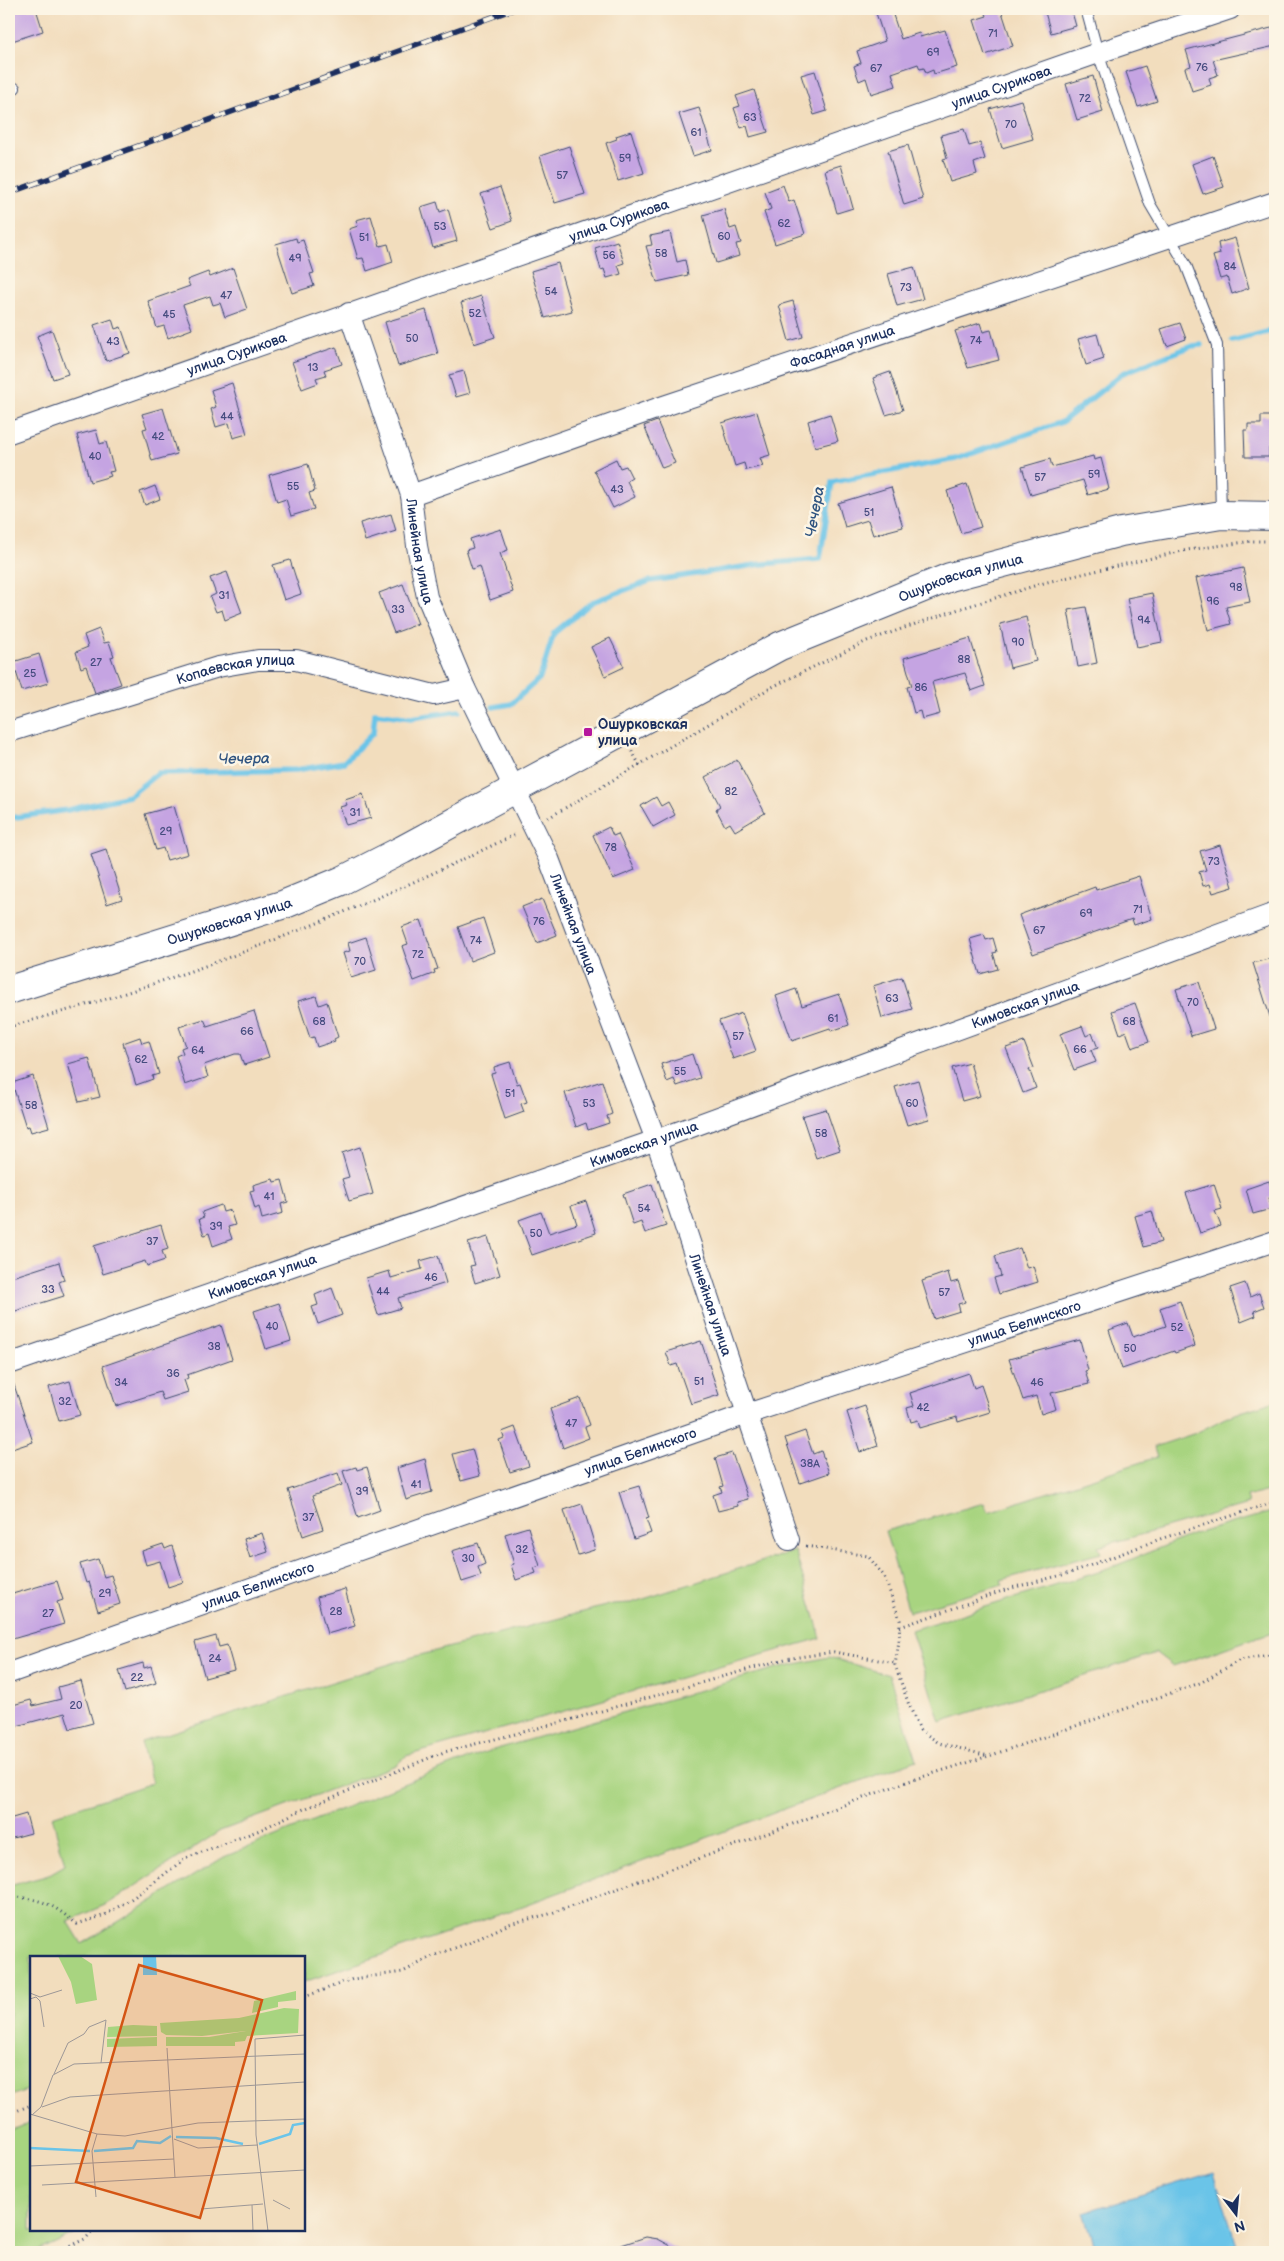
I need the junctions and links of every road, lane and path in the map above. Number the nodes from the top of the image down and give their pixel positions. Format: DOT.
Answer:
graph roads {
  1 [pos="1086,9"];
  2 [pos="1230,9"];
  3 [pos="1098,53"];
  4 [pos="1275,202"];
  5 [pos="1169,238"];
  6 [pos="349,313"];
  7 [pos="9,433"];
  8 [pos="411,495"];
  9 [pos="1221,515"];
  10 [pos="1275,516"];
  11 [pos="1275,541"];
  12 [pos="465,688"];
  13 [pos="9,732"];
  14 [pos="516,788"];
  15 [pos="534,826"];
  16 [pos="1275,913"];
  17 [pos="9,990"];
  18 [pos="9,1027"];
  19 [pos="656,1140"];
  20 [pos="1275,1241"];
  21 [pos="9,1364"];
  22 [pos="747,1414"];
  23 [pos="1275,1502"];
  24 [pos="788,1540"];
  25 [pos="900,1627"];
  26 [pos="1275,1654"];
  27 [pos="895,1663"];
  28 [pos="9,1673"];
  29 [pos="989,1756"];
  30 [pos="9,1896"];
  31 [pos="305,1997"];
  32 [pos="30,2105"];
  33 [pos="9,2114"];
  34 [pos="93,2231"];
  35 [pos="56,2252"];
  1 -- 3 [label="lane"];
  2 -- 3 [label="street, улица Сурикова"];
  3 -- 5 [label="lane"];
  3 -- 6 [label="street, улица Сурикова"];
  4 -- 5 [label="street, Фасадная улица"];
  5 -- 8 [label="street, Фасадная улица"];
  5 -- 9 [label="lane"];
  6 -- 7 [label="street, улица Сурикова"];
  6 -- 8 [label="street, Линейная улица"];
  8 -- 12 [label="street, Линейная улица"];
  9 -- 10 [label="street, Ошурковская улица"];
  9 -- 14 [label="street, Ошурковская улица"];
  11 -- 15 [label="path"];
  12 -- 13 [label="street, Копаевская улица"];
  12 -- 14 [label="street, Линейная улица"];
  14 -- 15 [label="street, Линейная улица"];
  14 -- 17 [label="street, Ошурковская улица"];
  15 -- 18 [label="path"];
  15 -- 19 [label="street, Линейная улица"];
  16 -- 19 [label="street, Кимовская улица"];
  19 -- 21 [label="street, Кимовская улица"];
  19 -- 22 [label="street, Линейная улица"];
  20 -- 22 [label="street, улица Белинского"];
  22 -- 24 [label="street, Линейная улица"];
  22 -- 28 [label="street, улица Белинского"];
  23 -- 25 [label="path"];
  24 -- 25 [label="path"];
  25 -- 27 [label="path"];
  26 -- 29 [label="path"];
  27 -- 29 [label="path"];
  27 -- 30 [label="path"];
  29 -- 31 [label="path"];
  32 -- 33 [label="path"];
  34 -- 35 [label="path"];
}
